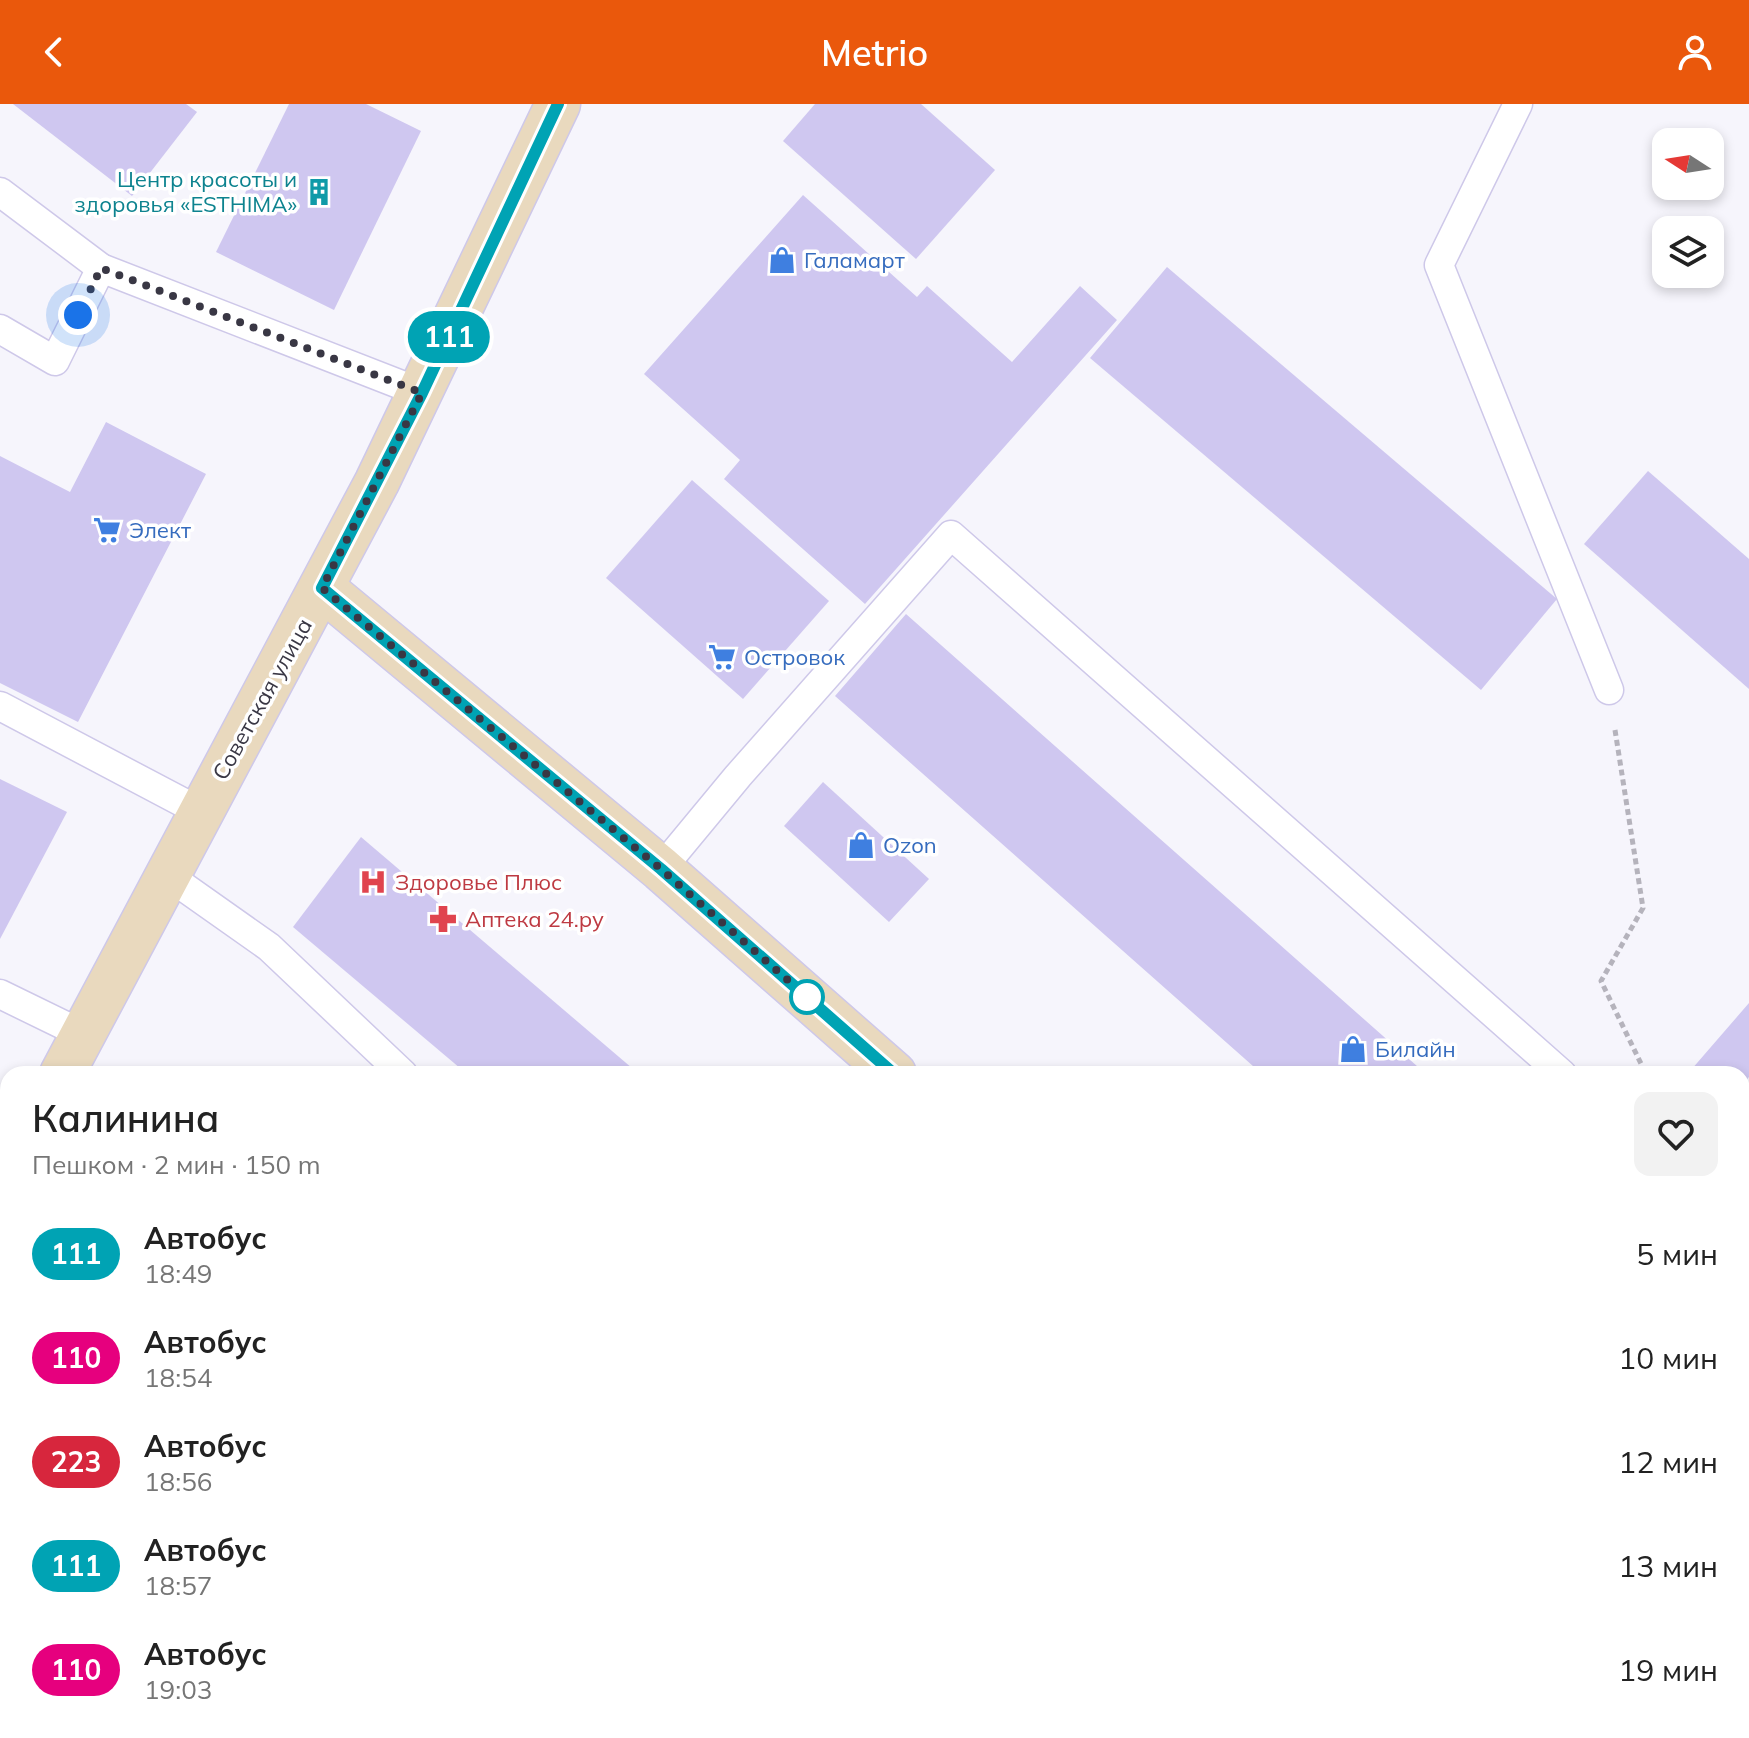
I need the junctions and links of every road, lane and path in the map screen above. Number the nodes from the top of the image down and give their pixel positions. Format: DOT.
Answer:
graph roads {
  1 [pos="558,104"];
  2 [pos="1518,104"];
  3 [pos="0,192"];
  4 [pos="101,268"];
  5 [pos="0,329"];
  6 [pos="422,393"];
  7 [pos="322,588"];
  8 [pos="1609,690"];
  9 [pos="0,706"];
  10 [pos="201,812"];
  11 [pos="661,869"];
  12 [pos="167,875"];
  13 [pos="0,994"];
  14 [pos="82,1034"];
  15 [pos="66,1066"];
  16 [pos="395,1066"];
  17 [pos="885,1066"];
  18 [pos="1553,1066"];
  19 [pos="1642,1066"];
  1 -- 6 [label="street, Советская улица"];
  2 -- 8 [label="lane"];
  3 -- 4 [label="lane"];
  4 -- 5 [label="lane"];
  4 -- 6 [label="lane"];
  6 -- 7 [label="street, Советская улица"];
  7 -- 10 [label="street, Советская улица"];
  7 -- 11 [label="street"];
  8 -- 19 [label="path"];
  9 -- 10 [label="lane"];
  10 -- 12 [label="street, Советская улица"];
  11 -- 17 [label="street"];
  11 -- 18 [label="lane"];
  12 -- 14 [label="street, Советская улица"];
  12 -- 16 [label="lane"];
  13 -- 14 [label="lane"];
  14 -- 15 [label="street, Советская улица"];
}
